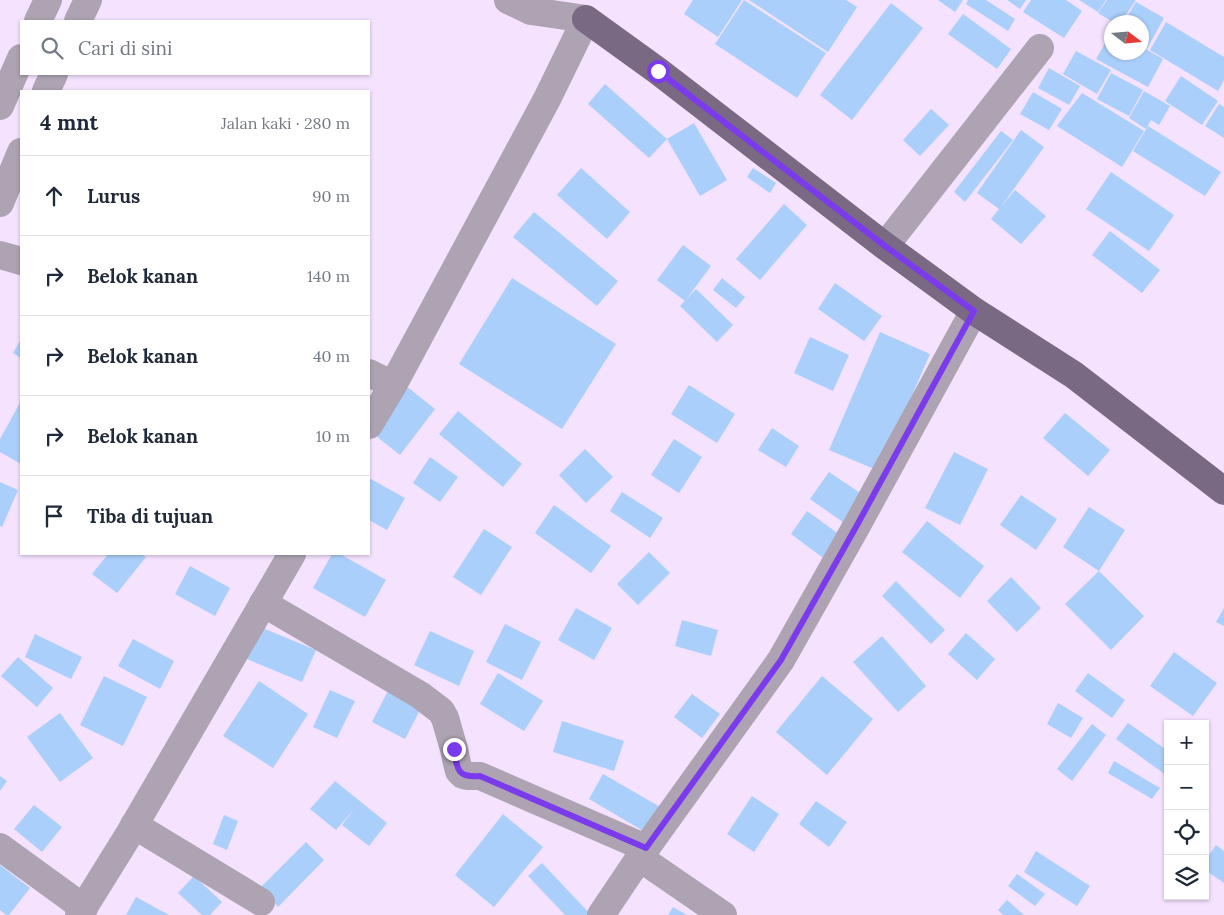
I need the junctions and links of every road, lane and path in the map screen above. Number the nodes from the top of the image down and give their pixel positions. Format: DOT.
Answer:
graph roads {
  1 [pos="48,0"];
  2 [pos="88,0"];
  3 [pos="508,0"];
  4 [pos="590,9"];
  5 [pos="38,20"];
  6 [pos="78,20"];
  7 [pos="1040,48"];
  8 [pos="20,60"];
  9 [pos="54,75"];
  10 [pos="46,90"];
  11 [pos="0,106"];
  12 [pos="20,154"];
  13 [pos="0,202"];
  14 [pos="885,246"];
  15 [pos="0,255"];
  16 [pos="20,261"];
  17 [pos="974,311"];
  18 [pos="370,374"];
  19 [pos="393,385"];
  20 [pos="370,423"];
  21 [pos="1224,491"];
  22 [pos="291,555"];
  23 [pos="263,603"];
  24 [pos="134,825"];
  25 [pos="0,847"];
  26 [pos="643,853"];
  27 [pos="261,902"];
  28 [pos="82,911"];
  29 [pos="601,915"];
  30 [pos="723,915"];
  1 -- 5 [label="street"];
  2 -- 6 [label="street"];
  3 -- 4 [label="street"];
  4 -- 14 [label="main road"];
  4 -- 19 [label="street"];
  7 -- 14 [label="street"];
  8 -- 11 [label="street"];
  9 -- 10 [label="street"];
  12 -- 13 [label="street"];
  14 -- 17 [label="main road"];
  15 -- 16 [label="street"];
  17 -- 21 [label="main road"];
  17 -- 26 [label="street"];
  18 -- 19 [label="street"];
  19 -- 20 [label="street"];
  22 -- 23 [label="street"];
  23 -- 24 [label="street"];
  23 -- 26 [label="street"];
  24 -- 27 [label="street"];
  24 -- 28 [label="street"];
  25 -- 28 [label="street"];
  26 -- 29 [label="street"];
  26 -- 30 [label="street"];
}
